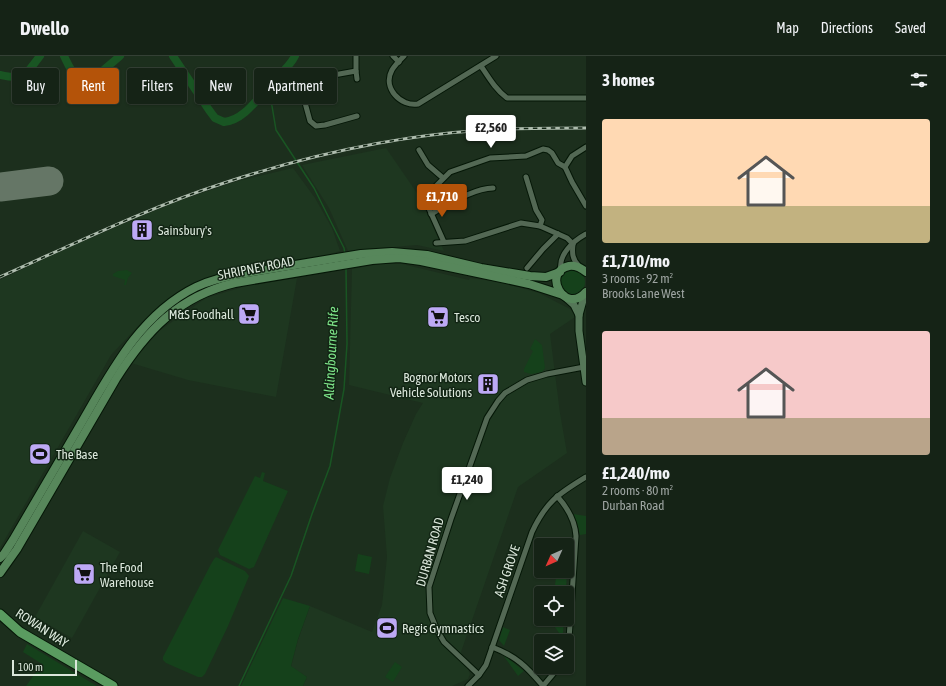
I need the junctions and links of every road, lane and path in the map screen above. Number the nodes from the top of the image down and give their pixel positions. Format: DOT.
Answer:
graph roads {
  1 [pos="356,56"];
  2 [pos="393,56"];
  3 [pos="404,56"];
  4 [pos="496,56"];
  5 [pos="399,62"];
  6 [pos="481,66"];
  7 [pos="356,71"];
  8 [pos="357,78"];
  9 [pos="586,98"];
  10 [pos="357,116"];
  11 [pos="586,147"];
  12 [pos="419,150"];
  13 [pos="565,166"];
  14 [pos="526,177"];
  15 [pos="443,178"];
  16 [pos="493,188"];
  17 [pos="586,206"];
  18 [pos="431,214"];
  19 [pos="540,226"];
  20 [pos="558,234"];
  21 [pos="586,234"];
  22 [pos="444,242"];
  23 [pos="436,243"];
  24 [pos="573,244"];
  25 [pos="352,260"];
  26 [pos="340,261"];
  27 [pos="527,268"];
  28 [pos="584,270"];
  29 [pos="560,271"];
  30 [pos="586,292"];
  31 [pos="564,296"];
  32 [pos="579,315"];
  33 [pos="584,367"];
  34 [pos="586,382"];
  35 [pos="586,478"];
  36 [pos="557,496"];
  37 [pos="0,558"];
  38 [pos="0,572"];
  39 [pos="0,614"];
  40 [pos="569,634"];
  41 [pos="492,647"];
  42 [pos="554,674"];
  43 [pos="479,675"];
  44 [pos="112,686"];
  45 [pos="468,686"];
  46 [pos="543,686"];
  1 -- 7 [label="street"];
  2 -- 5 [label="street"];
  3 -- 5 [label="street"];
  4 -- 6 [label="street"];
  5 -- 6 [label="street"];
  6 -- 9 [label="street"];
  7 -- 8 [label="street"];
  7 -- 10 [label="street"];
  11 -- 13 [label="street"];
  12 -- 15 [label="street"];
  13 -- 15 [label="street"];
  13 -- 17 [label="street"];
  14 -- 19 [label="street"];
  15 -- 18 [label="street"];
  16 -- 18 [label="street"];
  18 -- 22 [label="street"];
  19 -- 20 [label="street"];
  19 -- 22 [label="street"];
  20 -- 24 [label="street"];
  20 -- 27 [label="street"];
  21 -- 24 [label="street"];
  22 -- 23 [label="street"];
  24 -- 28 [label="street"];
  24 -- 29 [label="street"];
  25 -- 26 [label="main road, SHRIPNEY ROAD"];
  25 -- 29 [label="main road, SHRIPNEY ROAD"];
  25 -- 31 [label="main road, SHRIPNEY ROAD"];
  26 -- 37 [label="main road, SHRIPNEY ROAD"];
  26 -- 38 [label="main road, SHRIPNEY ROAD"];
  28 -- 29 [label="main road, SHRIPNEY ROAD"];
  29 -- 31 [label="main road"];
  30 -- 31 [label="main road, SHRIPNEY ROAD"];
  30 -- 32 [label="street"];
  31 -- 32 [label="street"];
  32 -- 33 [label="street"];
  33 -- 34 [label="street"];
  33 -- 43 [label="street, DURBAN ROAD"];
  35 -- 36 [label="street, ASH GROVE"];
  36 -- 40 [label="street"];
  36 -- 41 [label="street, ASH GROVE"];
  39 -- 44 [label="highway, ROWAN WAY"];
  41 -- 43 [label="street, ASH GROVE"];
  41 -- 46 [label="street"];
  42 -- 46 [label="street"];
  43 -- 45 [label="street, ASH GROVE"];
}
